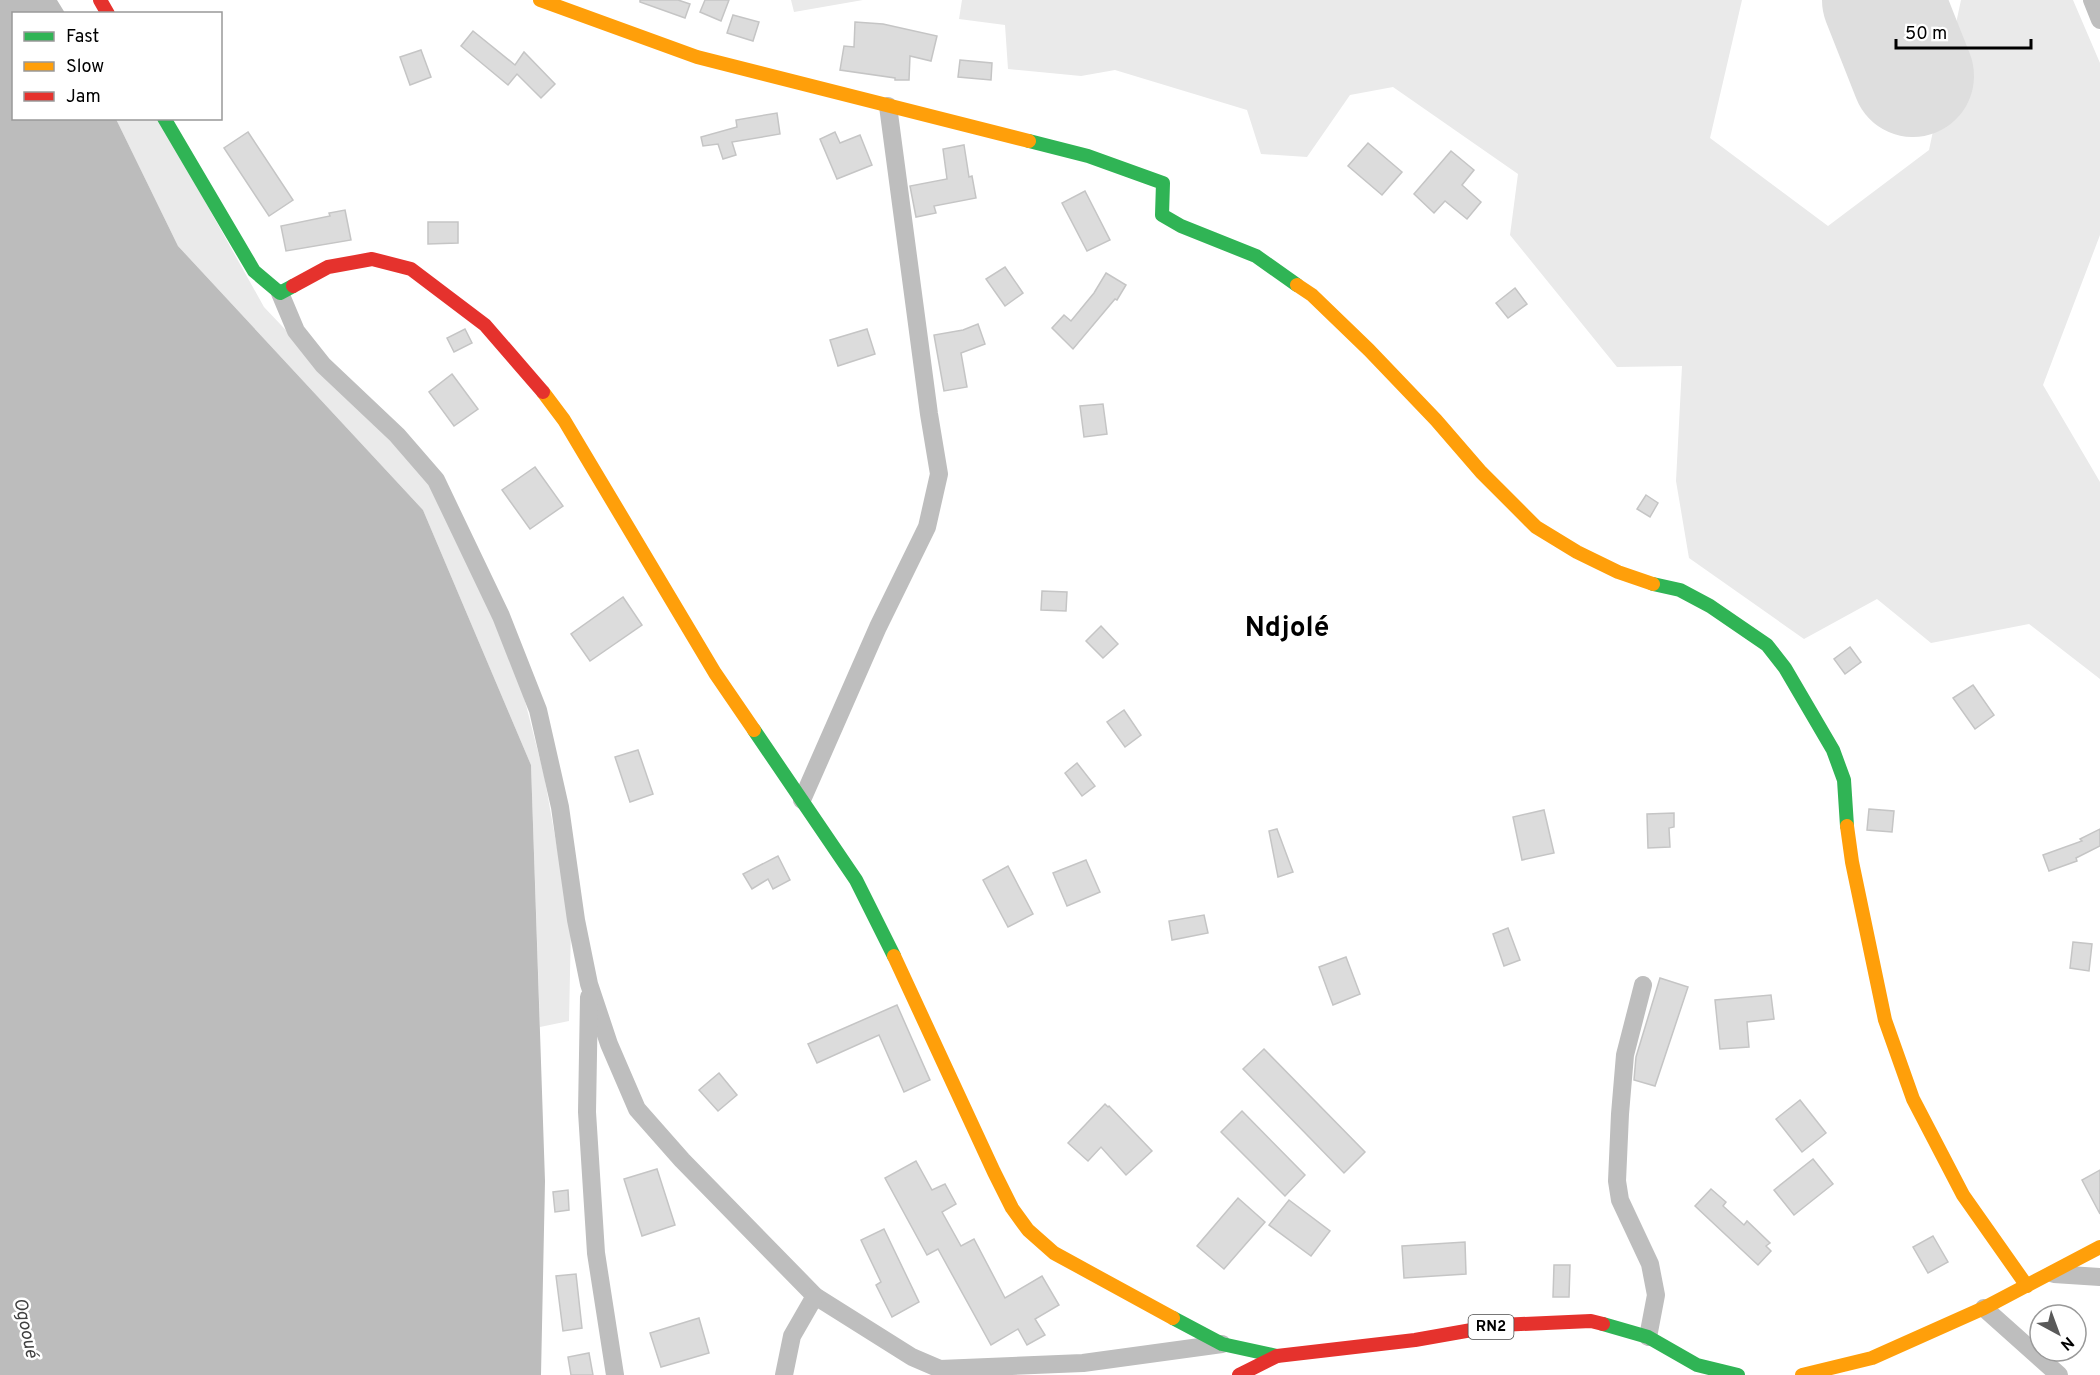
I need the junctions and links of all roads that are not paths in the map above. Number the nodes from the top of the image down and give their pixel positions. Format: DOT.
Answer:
graph roads {
  1 [pos="540,0"];
  2 [pos="2092,0"];
  3 [pos="2100,20"];
  4 [pos="888,105"];
  5 [pos="165,120"];
  6 [pos="280,293"];
  7 [pos="802,800"];
  8 [pos="589,984"];
  9 [pos="1643,984"];
  10 [pos="2100,1247"];
  11 [pos="2049,1274"];
  12 [pos="2100,1277"];
  13 [pos="2027,1286"];
  14 [pos="814,1296"];
  15 [pos="1984,1308"];
  16 [pos="1648,1337"];
  17 [pos="1222,1344"];
  18 [pos="1277,1356"];
  19 [pos="615,1375"];
  20 [pos="784,1375"];
  21 [pos="1239,1375"];
  22 [pos="1738,1375"];
  23 [pos="1802,1375"];
  24 [pos="2059,1375"];
  1 -- 4 [label="main road"];
  2 -- 3 [label="street"];
  4 -- 7 [label="street"];
  4 -- 13 [label="main road"];
  5 -- 6 [label="main road"];
  6 -- 7 [label="main road"];
  6 -- 8 [label="street"];
  7 -- 17 [label="main road"];
  8 -- 14 [label="street"];
  8 -- 19 [label="street"];
  9 -- 16 [label="street"];
  10 -- 11 [label="main road"];
  11 -- 12 [label="street"];
  11 -- 13 [label="main road"];
  13 -- 15 [label="main road"];
  14 -- 17 [label="street"];
  14 -- 20 [label="street"];
  15 -- 23 [label="main road"];
  15 -- 24 [label="street"];
  16 -- 18 [label="main road, RN2"];
  16 -- 22 [label="main road, RN2"];
  17 -- 18 [label="main road"];
  18 -- 21 [label="main road, RN2"];
}
